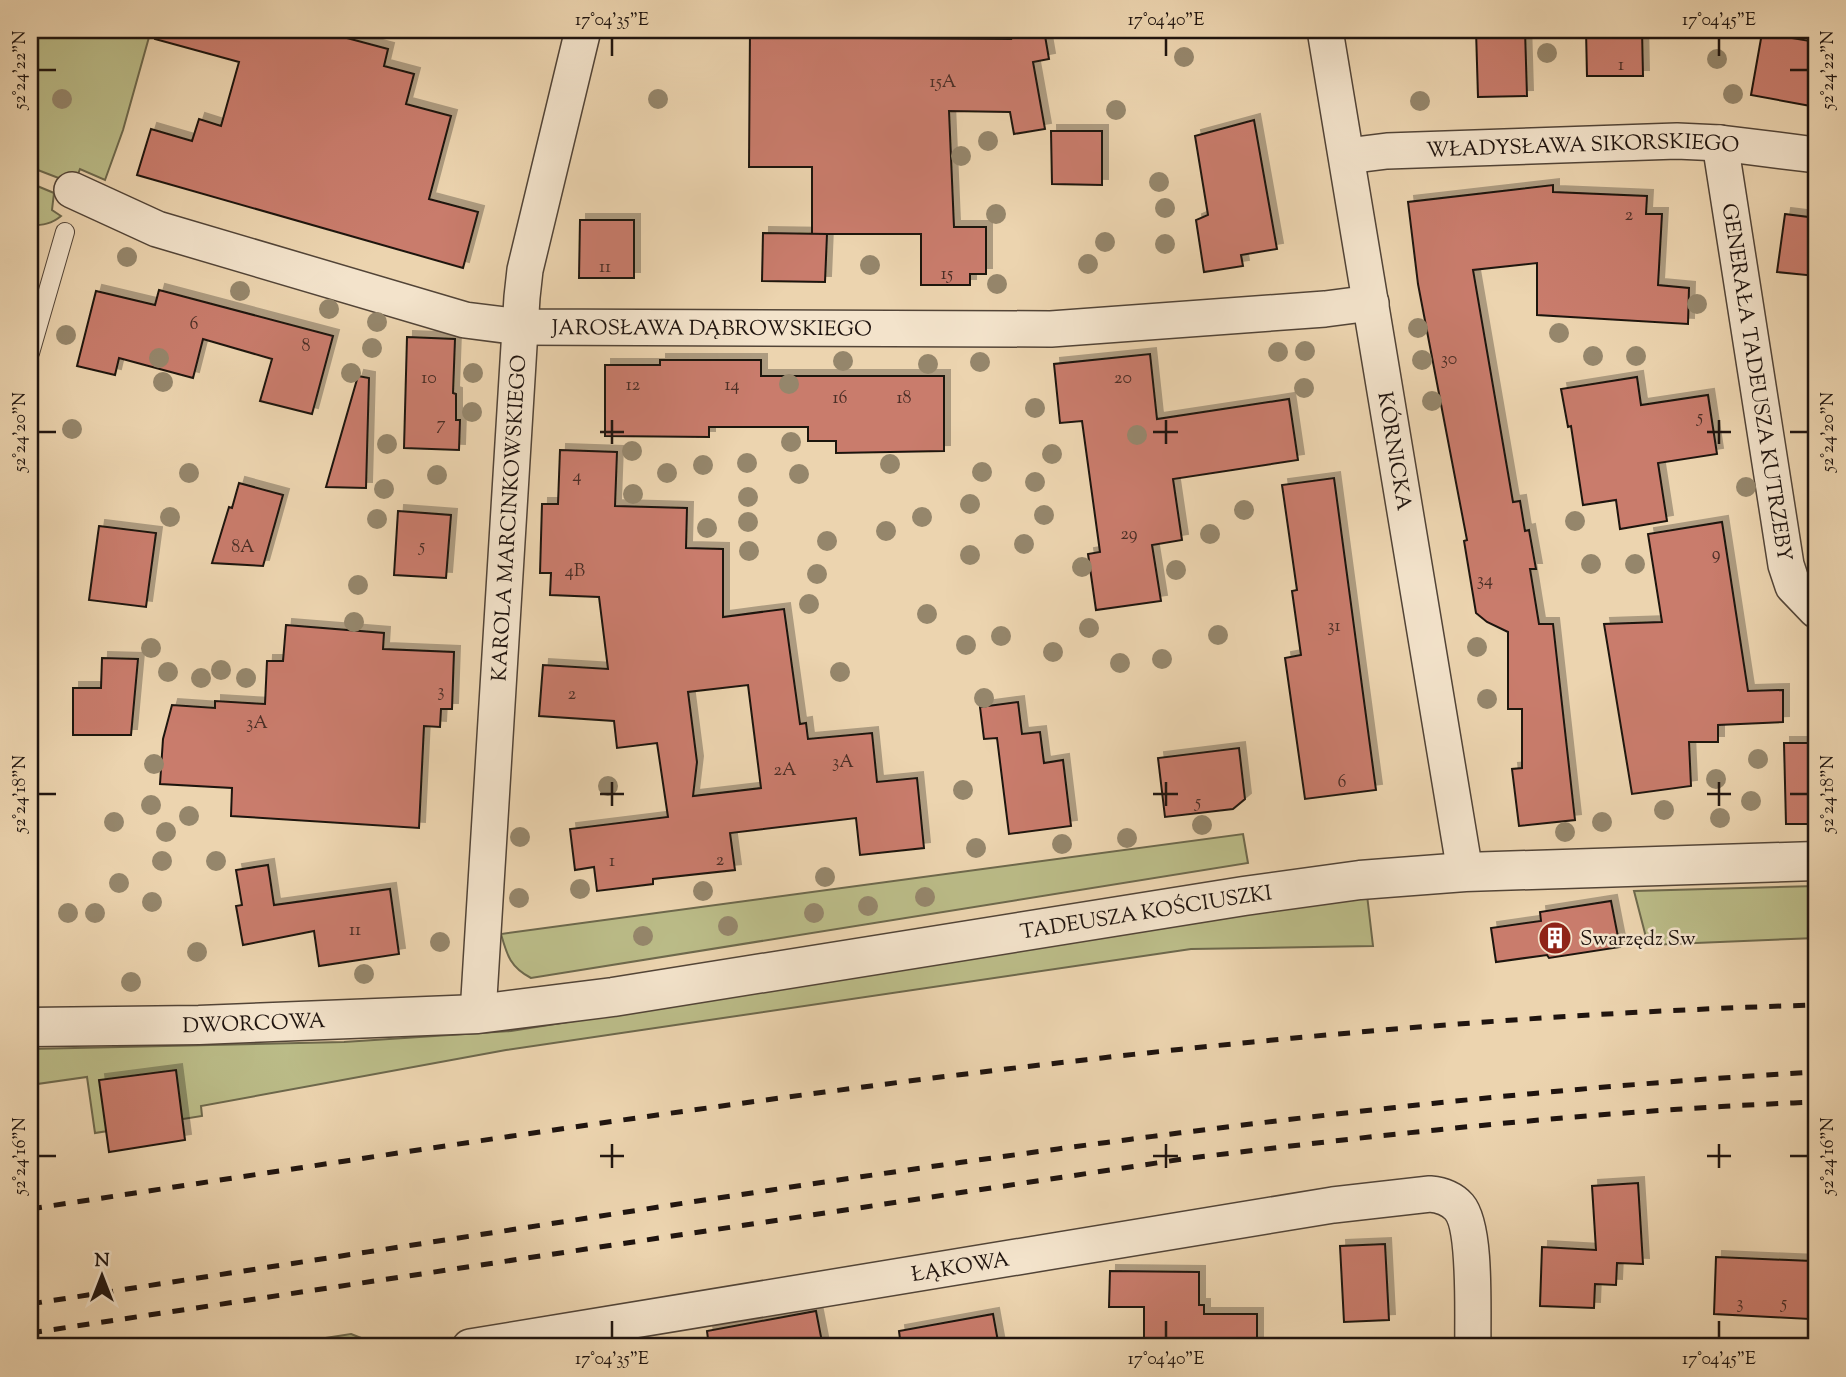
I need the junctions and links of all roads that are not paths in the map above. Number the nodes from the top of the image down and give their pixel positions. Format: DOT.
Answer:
graph roads {
  1 [pos="583,30"];
  2 [pos="1325,30"];
  3 [pos="1720,143"];
  4 [pos="1816,155"];
  5 [pos="1348,156"];
  6 [pos="72,190"];
  7 [pos="65,232"];
  8 [pos="1371,303"];
  9 [pos="520,327"];
  10 [pos="30,353"];
  11 [pos="1816,610"];
  12 [pos="1816,862"];
  13 [pos="1465,872"];
  14 [pos="478,1014"];
  15 [pos="30,1027"];
  16 [pos="470,1347"];
  17 [pos="1473,1347"];
  1 -- 9 [label="street, KAROLA MARCINKOWSKIEGO"];
  2 -- 5 [label="street, KÓRNICKA"];
  3 -- 4 [label="street, WŁADYSŁAWA SIKORSKIEGO"];
  3 -- 5 [label="street, WŁADYSŁAWA SIKORSKIEGO"];
  3 -- 11 [label="street, GENERAŁA TADEUSZA KUTRZEBY"];
  5 -- 8 [label="street, KÓRNICKA"];
  6 -- 9 [label="street, JAROSŁAWA DĄBROWSKIEGO"];
  7 -- 10 [label="lane"];
  8 -- 9 [label="street, JAROSŁAWA DĄBROWSKIEGO"];
  8 -- 13 [label="street, KÓRNICKA"];
  9 -- 14 [label="street, KAROLA MARCINKOWSKIEGO"];
  12 -- 13 [label="street, TADEUSZA KOŚCIUSZKI"];
  13 -- 14 [label="street, TADEUSZA KOŚCIUSZKI"];
  14 -- 15 [label="street, DWORCOWA"];
  16 -- 17 [label="street, ŁĄKOWA"];
}
